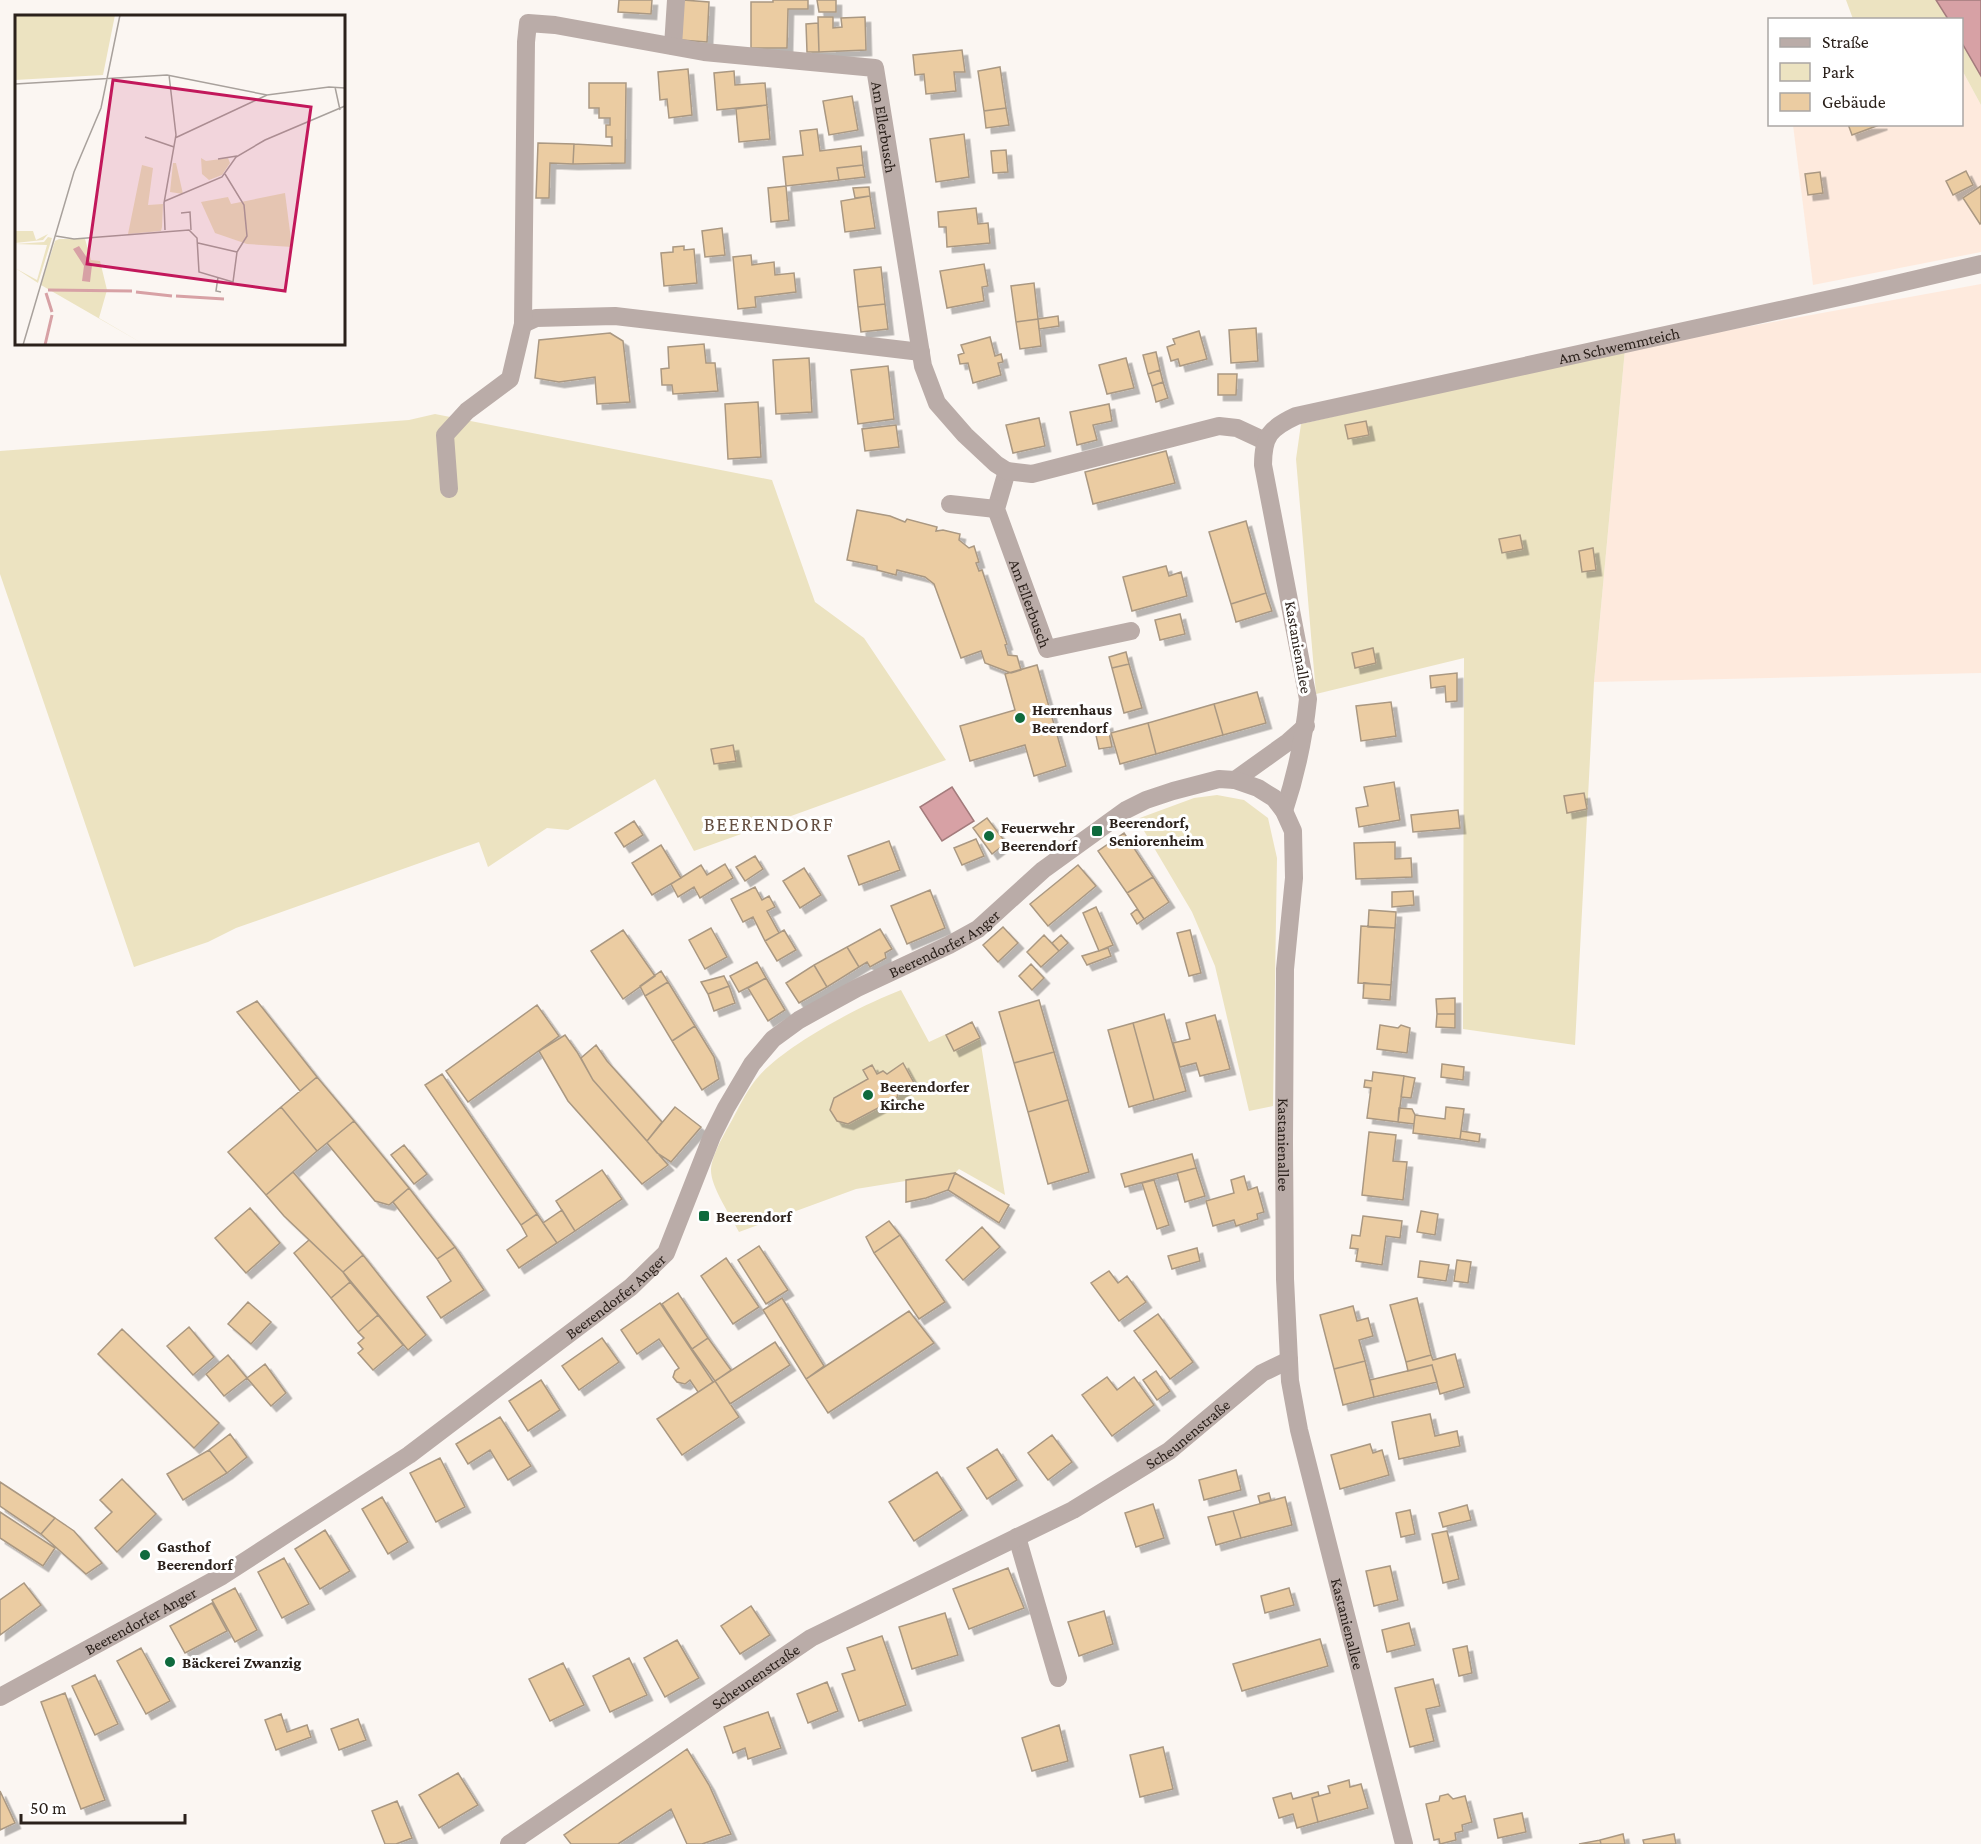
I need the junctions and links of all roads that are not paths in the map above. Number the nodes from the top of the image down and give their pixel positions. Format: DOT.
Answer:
graph roads {
  1 [pos="676,0"];
  2 [pos="673,46"];
  3 [pos="1981,264"];
  4 [pos="523,324"];
  5 [pos="921,352"];
  6 [pos="1265,441"];
  7 [pos="1008,471"];
  8 [pos="449,489"];
  9 [pos="950,504"];
  10 [pos="996,509"];
  11 [pos="1131,631"];
  12 [pos="1306,726"];
  13 [pos="1235,780"];
  14 [pos="1284,812"];
  15 [pos="1289,1360"];
  16 [pos="1017,1537"];
  17 [pos="1058,1678"];
  18 [pos="0,1697"];
  19 [pos="510,1844"];
  20 [pos="1404,1844"];
  1 -- 2 [label="street"];
  2 -- 4 [label="street, Am Ellerbusch"];
  2 -- 5 [label="street, Am Ellerbusch"];
  3 -- 6 [label="street, Am Schwemmteich"];
  4 -- 5 [label="street"];
  4 -- 8 [label="street, Am Ellerbusch"];
  5 -- 7 [label="street, Am Ellerbusch"];
  6 -- 7 [label="street"];
  6 -- 12 [label="street, Kastanienallee"];
  7 -- 10 [label="street"];
  9 -- 10 [label="street"];
  10 -- 11 [label="street, Am Ellerbusch"];
  12 -- 13 [label="street"];
  12 -- 14 [label="street, Kastanienallee"];
  13 -- 14 [label="street, Beerendorfer Anger"];
  13 -- 18 [label="street, Beerendorfer Anger"];
  14 -- 15 [label="street, Kastanienallee"];
  15 -- 16 [label="street, Scheunenstraße"];
  15 -- 20 [label="street, Kastanienallee"];
  16 -- 17 [label="street"];
  16 -- 19 [label="street, Scheunenstraße"];
}
